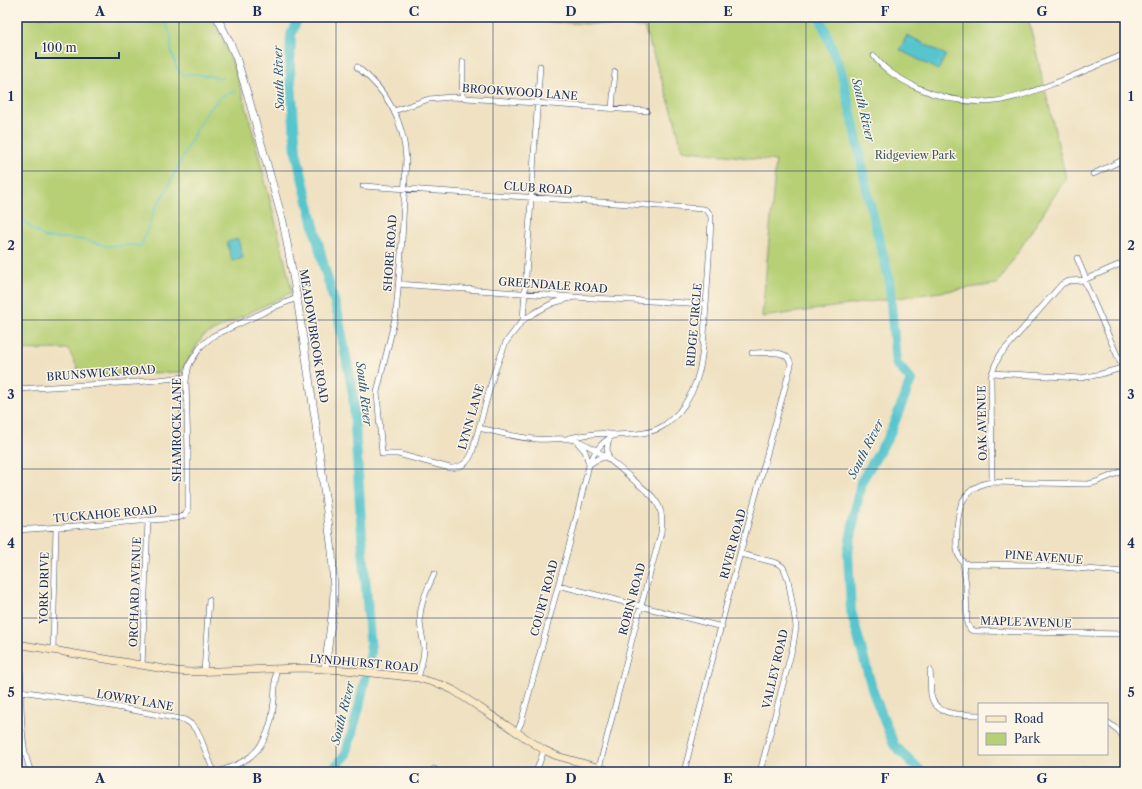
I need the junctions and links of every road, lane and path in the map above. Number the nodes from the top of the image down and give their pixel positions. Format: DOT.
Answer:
graph roads {
  1 [pos="217,17"];
  2 [pos="1125,54"];
  3 [pos="874,56"];
  4 [pos="463,62"];
  5 [pos="540,66"];
  6 [pos="357,67"];
  7 [pos="615,72"];
  8 [pos="462,98"];
  9 [pos="537,103"];
  10 [pos="612,109"];
  11 [pos="394,111"];
  12 [pos="647,111"];
  13 [pos="1125,160"];
  14 [pos="1094,174"];
  15 [pos="363,186"];
  16 [pos="405,189"];
  17 [pos="531,197"];
  18 [pos="710,213"];
  19 [pos="1077,258"];
  20 [pos="1125,262"];
  21 [pos="1085,280"];
  22 [pos="398,284"];
  23 [pos="524,294"];
  24 [pos="574,297"];
  25 [pos="297,298"];
  26 [pos="706,304"];
  27 [pos="523,320"];
  28 [pos="752,353"];
  29 [pos="1124,369"];
  30 [pos="992,373"];
  31 [pos="186,377"];
  32 [pos="17,389"];
  33 [pos="479,428"];
  34 [pos="613,436"];
  35 [pos="565,439"];
  36 [pos="576,441"];
  37 [pos="596,451"];
  38 [pos="382,454"];
  39 [pos="605,457"];
  40 [pos="612,462"];
  41 [pos="589,466"];
  42 [pos="1125,470"];
  43 [pos="992,482"];
  44 [pos="188,506"];
  45 [pos="148,520"];
  46 [pos="56,528"];
  47 [pos="17,530"];
  48 [pos="741,554"];
  49 [pos="963,562"];
  50 [pos="1125,572"];
  51 [pos="434,574"];
  52 [pos="558,584"];
  53 [pos="209,600"];
  54 [pos="641,606"];
  55 [pos="722,627"];
  56 [pos="1125,634"];
  57 [pos="19,644"];
  58 [pos="53,650"];
  59 [pos="142,665"];
  60 [pos="325,668"];
  61 [pos="276,669"];
  62 [pos="930,670"];
  63 [pos="204,672"];
  64 [pos="418,678"];
  65 [pos="21,691"];
  66 [pos="978,715"];
  67 [pos="1108,723"];
  68 [pos="516,733"];
  69 [pos="1125,739"];
  70 [pos="544,750"];
  71 [pos="599,768"];
  72 [pos="31,772"];
  73 [pos="214,772"];
  74 [pos="218,772"];
  75 [pos="536,772"];
  76 [pos="615,772"];
  77 [pos="684,772"];
  78 [pos="760,772"];
  1 -- 25 [label="street, MEADOWBROOK ROAD"];
  2 -- 3 [label="street"];
  4 -- 8 [label="street"];
  5 -- 9 [label="street"];
  6 -- 11 [label="street, SHORE ROAD"];
  7 -- 10 [label="street"];
  8 -- 9 [label="street, BROOKWOOD LANE"];
  8 -- 11 [label="street, BROOKWOOD LANE"];
  9 -- 10 [label="street, BROOKWOOD LANE"];
  9 -- 17 [label="street"];
  10 -- 12 [label="street, BROOKWOOD LANE"];
  11 -- 16 [label="street, SHORE ROAD"];
  13 -- 14 [label="street"];
  15 -- 16 [label="street, CLUB ROAD"];
  16 -- 17 [label="street, CLUB ROAD"];
  16 -- 22 [label="street, SHORE ROAD"];
  17 -- 18 [label="street, CLUB ROAD"];
  17 -- 23 [label="street"];
  18 -- 26 [label="street, RIDGE CIRCLE"];
  19 -- 21 [label="street"];
  20 -- 21 [label="street, OAK AVENUE"];
  21 -- 29 [label="street"];
  21 -- 30 [label="street, OAK AVENUE"];
  22 -- 23 [label="street, GREENDALE ROAD"];
  22 -- 38 [label="street, SHORE ROAD"];
  23 -- 24 [label="street, GREENDALE ROAD"];
  23 -- 27 [label="street"];
  24 -- 26 [label="street, GREENDALE ROAD"];
  24 -- 27 [label="street, LYNN LANE"];
  25 -- 31 [label="street, SHAMROCK LANE"];
  25 -- 60 [label="street, MEADOWBROOK ROAD"];
  26 -- 34 [label="street, RIDGE CIRCLE"];
  27 -- 33 [label="street, LYNN LANE"];
  28 -- 48 [label="street, RIVER ROAD"];
  29 -- 30 [label="street"];
  30 -- 43 [label="street, OAK AVENUE"];
  31 -- 32 [label="street, BRUNSWICK ROAD"];
  31 -- 44 [label="street, SHAMROCK LANE"];
  33 -- 35 [label="street, RIDGE CIRCLE"];
  33 -- 38 [label="street, LYNN LANE"];
  34 -- 35 [label="street, RIDGE CIRCLE"];
  34 -- 37 [label="street"];
  34 -- 40 [label="street"];
  35 -- 36 [label="street, RIDGE CIRCLE"];
  36 -- 37 [label="street, RIDGE CIRCLE"];
  36 -- 41 [label="street"];
  37 -- 39 [label="street, ROBIN ROAD"];
  37 -- 41 [label="street, COURT ROAD"];
  39 -- 40 [label="street, ROBIN ROAD"];
  39 -- 41 [label="street"];
  40 -- 54 [label="street, ROBIN ROAD"];
  41 -- 52 [label="street, COURT ROAD"];
  42 -- 43 [label="street"];
  43 -- 49 [label="street"];
  44 -- 45 [label="street, TUCKAHOE ROAD"];
  45 -- 46 [label="street, TUCKAHOE ROAD"];
  45 -- 59 [label="street, ORCHARD AVENUE"];
  46 -- 47 [label="street, TUCKAHOE ROAD"];
  46 -- 58 [label="street, YORK DRIVE"];
  48 -- 55 [label="street, RIVER ROAD"];
  48 -- 78 [label="street, VALLEY ROAD"];
  49 -- 50 [label="street, PINE AVENUE"];
  49 -- 56 [label="street, MAPLE AVENUE"];
  51 -- 64 [label="street"];
  52 -- 54 [label="street"];
  52 -- 68 [label="street, COURT ROAD"];
  53 -- 63 [label="street"];
  54 -- 55 [label="street"];
  54 -- 71 [label="street, ROBIN ROAD"];
  55 -- 77 [label="street, RIVER ROAD"];
  57 -- 58 [label="main road, LYNDHURST ROAD"];
  57 -- 65 [label="street"];
  58 -- 59 [label="main road, LYNDHURST ROAD"];
  59 -- 63 [label="main road, LYNDHURST ROAD"];
  60 -- 61 [label="main road, LYNDHURST ROAD"];
  60 -- 64 [label="main road, LYNDHURST ROAD"];
  61 -- 63 [label="main road, LYNDHURST ROAD"];
  61 -- 74 [label="street"];
  62 -- 66 [label="street"];
  64 -- 68 [label="main road, LYNDHURST ROAD"];
  65 -- 72 [label="street"];
  65 -- 73 [label="street, LOWRY LANE"];
  67 -- 69 [label="street"];
  68 -- 70 [label="main road, LYNDHURST ROAD"];
  70 -- 71 [label="main road, LYNDHURST ROAD"];
  70 -- 75 [label="street"];
  71 -- 76 [label="main road, LYNDHURST ROAD"];
}
